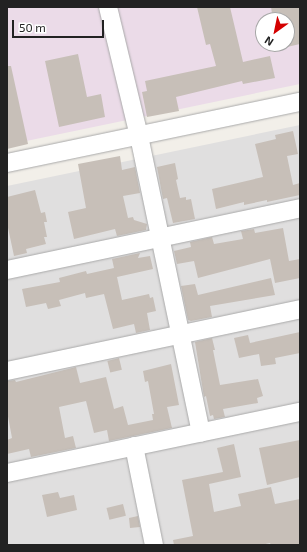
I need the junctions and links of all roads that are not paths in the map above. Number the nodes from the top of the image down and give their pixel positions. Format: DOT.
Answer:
graph roads {
  1 [pos="108,7"];
  2 [pos="300,102"];
  3 [pos="139,136"];
  4 [pos="7,163"];
  5 [pos="300,208"];
  6 [pos="161,238"];
  7 [pos="7,270"];
  8 [pos="300,309"];
  9 [pos="180,333"];
  10 [pos="7,371"];
  11 [pos="300,412"];
  12 [pos="201,433"];
  13 [pos="134,446"];
  14 [pos="7,473"];
  15 [pos="154,545"];
  1 -- 3 [label="street"];
  2 -- 3 [label="street"];
  3 -- 4 [label="street"];
  3 -- 6 [label="street"];
  5 -- 6 [label="street"];
  6 -- 7 [label="street"];
  6 -- 9 [label="street"];
  8 -- 9 [label="street"];
  9 -- 10 [label="street"];
  9 -- 12 [label="street"];
  11 -- 12 [label="street"];
  12 -- 13 [label="street"];
  13 -- 14 [label="street"];
  13 -- 15 [label="street"];
}
